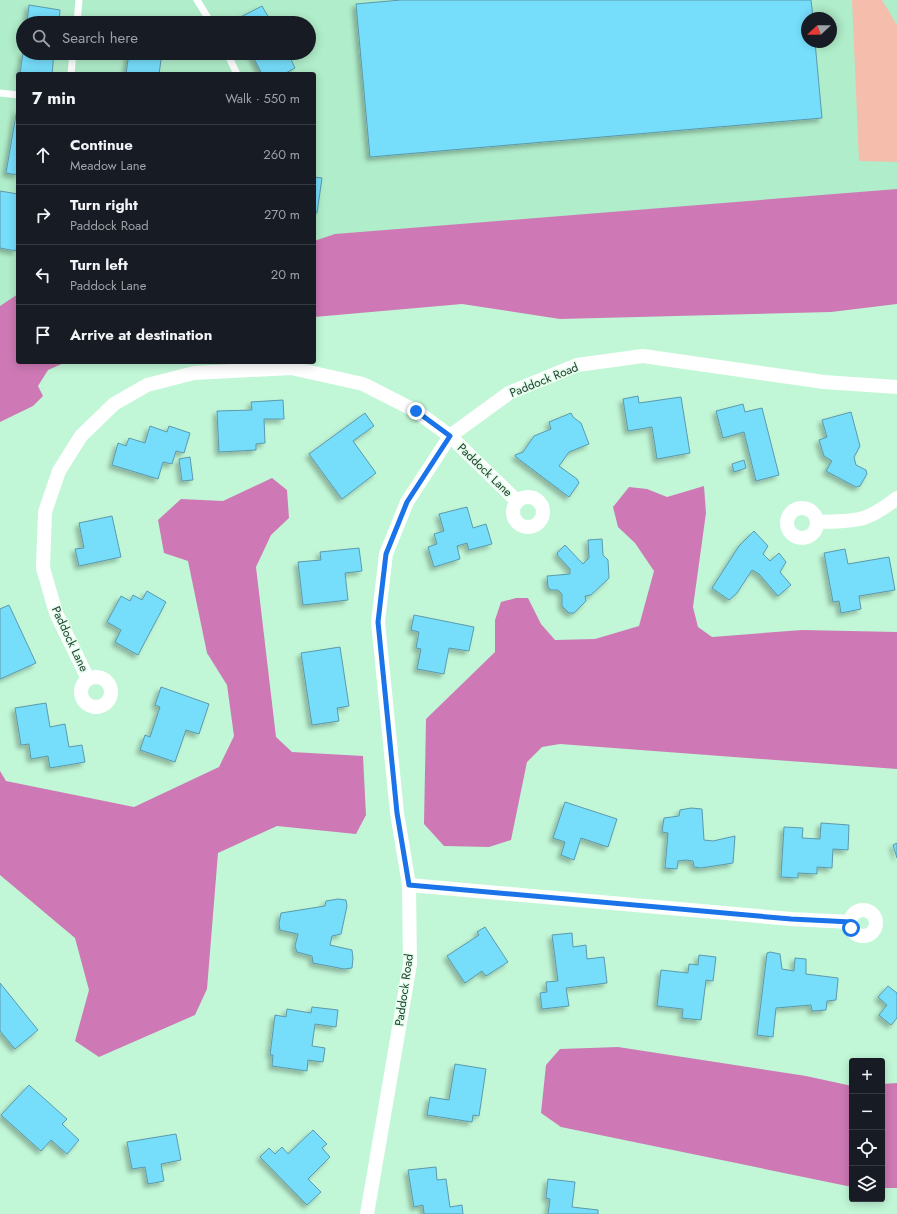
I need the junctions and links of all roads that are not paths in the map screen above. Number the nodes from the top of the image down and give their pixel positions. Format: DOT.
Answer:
graph roads {
  1 [pos="79,0"];
  2 [pos="197,0"];
  3 [pos="77,16"];
  4 [pos="207,16"];
  5 [pos="72,60"];
  6 [pos="230,60"];
  7 [pos="71,72"];
  8 [pos="236,72"];
  9 [pos="0,93"];
  10 [pos="16,95"];
  11 [pos="897,387"];
  12 [pos="450,436"];
  13 [pos="897,498"];
  14 [pos="517,501"];
  15 [pos="817,522"];
  16 [pos="88,679"];
  17 [pos="409,885"];
  18 [pos="851,922"];
  19 [pos="367,1214"];
  1 -- 3 [label="lane"];
  2 -- 4 [label="lane"];
  5 -- 7 [label="lane"];
  6 -- 8 [label="lane"];
  9 -- 10 [label="lane"];
  11 -- 12 [label="street, Paddock Road"];
  12 -- 14 [label="street, Paddock Lane"];
  12 -- 16 [label="street, Paddock Lane"];
  12 -- 17 [label="street, Paddock Road"];
  13 -- 15 [label="street"];
  17 -- 18 [label="street"];
  17 -- 19 [label="street, Paddock Road"];
}
